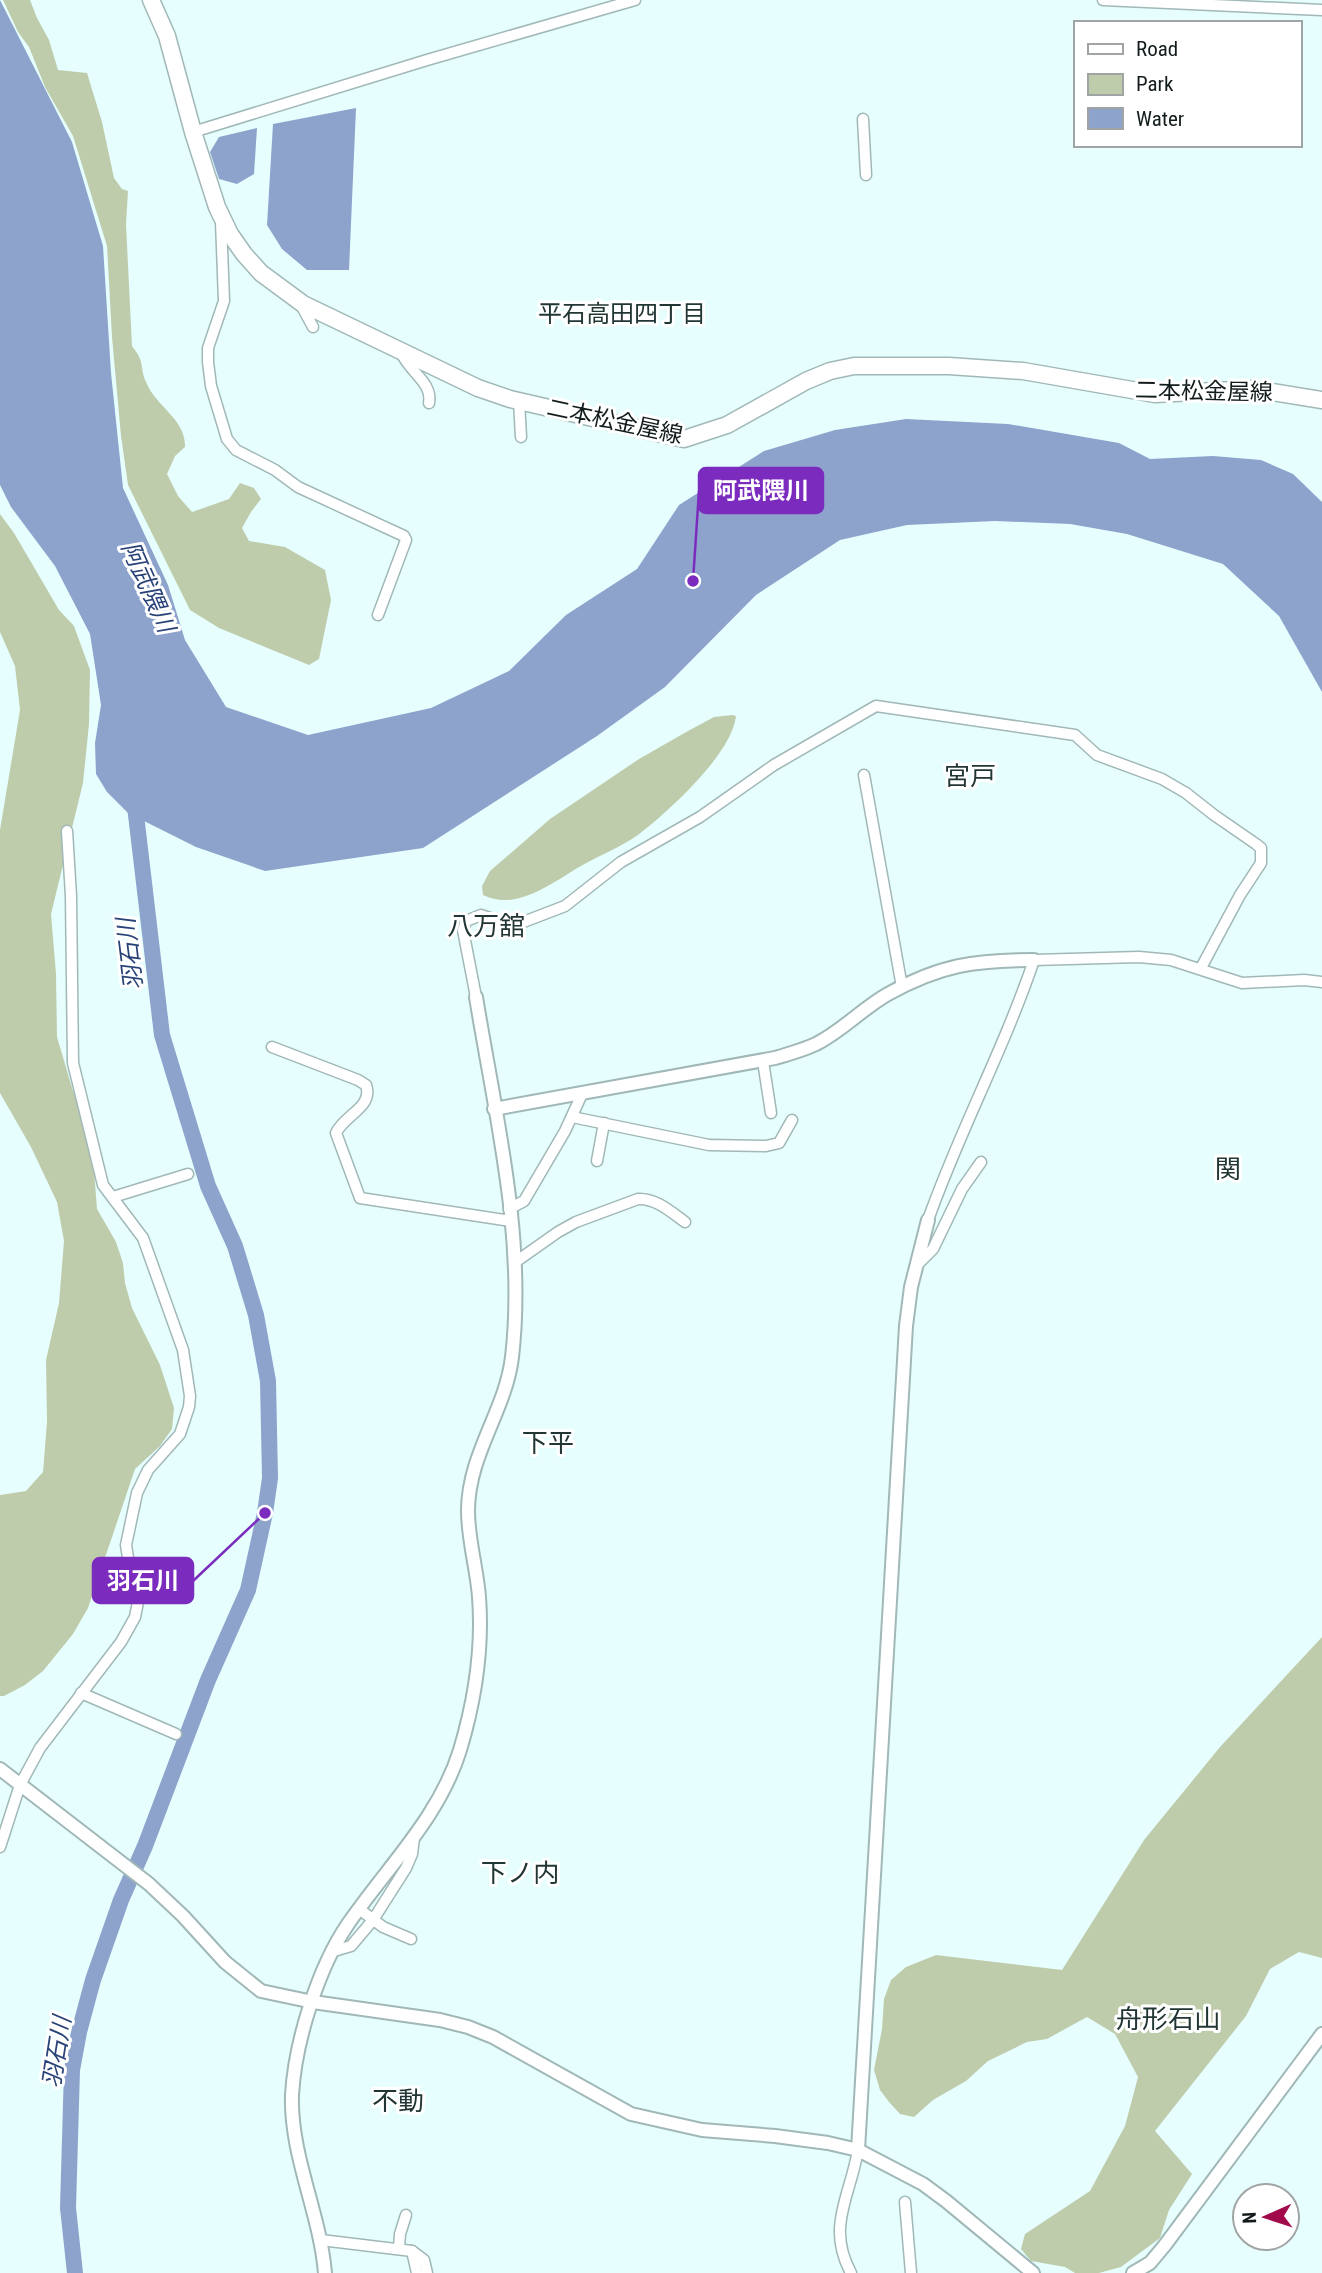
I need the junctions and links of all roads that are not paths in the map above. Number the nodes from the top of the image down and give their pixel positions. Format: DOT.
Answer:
graph roads {
  1 [pos="151,0"];
  2 [pos="635,0"];
  3 [pos="1103,0"];
  4 [pos="1322,10"];
  5 [pos="863,119"];
  6 [pos="193,132"];
  7 [pos="866,176"];
  8 [pos="221,217"];
  9 [pos="299,301"];
  10 [pos="313,327"];
  11 [pos="401,352"];
  12 [pos="1322,400"];
  13 [pos="519,401"];
  14 [pos="429,403"];
  15 [pos="521,437"];
  16 [pos="378,615"];
  17 [pos="864,775"];
  18 [pos="67,831"];
  19 [pos="1034,960"];
  20 [pos="1202,966"];
  21 [pos="1322,982"];
  22 [pos="902,987"];
  23 [pos="475,997"];
  24 [pos="272,1047"];
  25 [pos="763,1061"];
  26 [pos="582,1094"];
  27 [pos="494,1109"];
  28 [pos="771,1113"];
  29 [pos="572,1117"];
  30 [pos="792,1120"];
  31 [pos="604,1123"];
  32 [pos="597,1161"];
  33 [pos="981,1161"];
  34 [pos="188,1174"];
  35 [pos="113,1198"];
  36 [pos="510,1215"];
  37 [pos="928,1220"];
  38 [pos="685,1222"];
  39 [pos="514,1263"];
  40 [pos="917,1265"];
  41 [pos="81,1693"];
  42 [pos="176,1734"];
  43 [pos="0,1769"];
  44 [pos="20,1785"];
  45 [pos="414,1838"];
  46 [pos="0,1847"];
  47 [pos="359,1909"];
  48 [pos="373,1920"];
  49 [pos="411,1939"];
  50 [pos="334,1951"];
  51 [pos="313,2002"];
  52 [pos="1322,2034"];
  53 [pos="858,2150"];
  54 [pos="905,2203"];
  55 [pos="406,2215"];
  56 [pos="321,2240"];
  57 [pos="399,2248"];
  58 [pos="412,2251"];
  59 [pos="325,2273"];
  60 [pos="417,2273"];
  61 [pos="427,2273"];
  62 [pos="851,2273"];
  63 [pos="911,2273"];
  64 [pos="1033,2273"];
  65 [pos="1133,2273"];
  1 -- 6 [label="main road, 二本松金屋線"];
  2 -- 6 [label="street"];
  3 -- 4 [label="street"];
  5 -- 7 [label="street"];
  6 -- 8 [label="main road, 二本松金屋線"];
  8 -- 9 [label="main road, 二本松金屋線"];
  8 -- 16 [label="street"];
  9 -- 10 [label="street"];
  9 -- 11 [label="main road, 二本松金屋線"];
  11 -- 13 [label="main road, 二本松金屋線"];
  11 -- 14 [label="street"];
  12 -- 13 [label="main road, 二本松金屋線"];
  13 -- 15 [label="street"];
  17 -- 22 [label="street"];
  18 -- 35 [label="street"];
  19 -- 21 [label="street"];
  19 -- 22 [label="street"];
  19 -- 37 [label="street"];
  20 -- 23 [label="street"];
  22 -- 25 [label="street"];
  23 -- 27 [label="street"];
  24 -- 36 [label="street"];
  25 -- 26 [label="street"];
  25 -- 28 [label="street"];
  26 -- 27 [label="street"];
  26 -- 29 [label="street"];
  27 -- 36 [label="street"];
  29 -- 31 [label="street"];
  29 -- 36 [label="street"];
  30 -- 31 [label="street"];
  31 -- 32 [label="street"];
  33 -- 40 [label="street"];
  34 -- 35 [label="street"];
  35 -- 41 [label="street"];
  36 -- 39 [label="street"];
  37 -- 40 [label="street"];
  38 -- 39 [label="street"];
  39 -- 45 [label="street"];
  40 -- 53 [label="street"];
  41 -- 42 [label="street"];
  41 -- 44 [label="street"];
  43 -- 44 [label="street"];
  44 -- 46 [label="street"];
  44 -- 51 [label="street"];
  45 -- 47 [label="street"];
  45 -- 48 [label="street"];
  47 -- 48 [label="street"];
  47 -- 50 [label="street"];
  48 -- 49 [label="street"];
  48 -- 50 [label="street"];
  50 -- 51 [label="street"];
  51 -- 53 [label="street"];
  51 -- 56 [label="street"];
  52 -- 65 [label="street"];
  53 -- 62 [label="street"];
  53 -- 64 [label="street"];
  54 -- 63 [label="street"];
  55 -- 57 [label="street"];
  56 -- 57 [label="street"];
  56 -- 59 [label="street"];
  57 -- 58 [label="street"];
  58 -- 60 [label="street"];
  58 -- 61 [label="street"];
}
